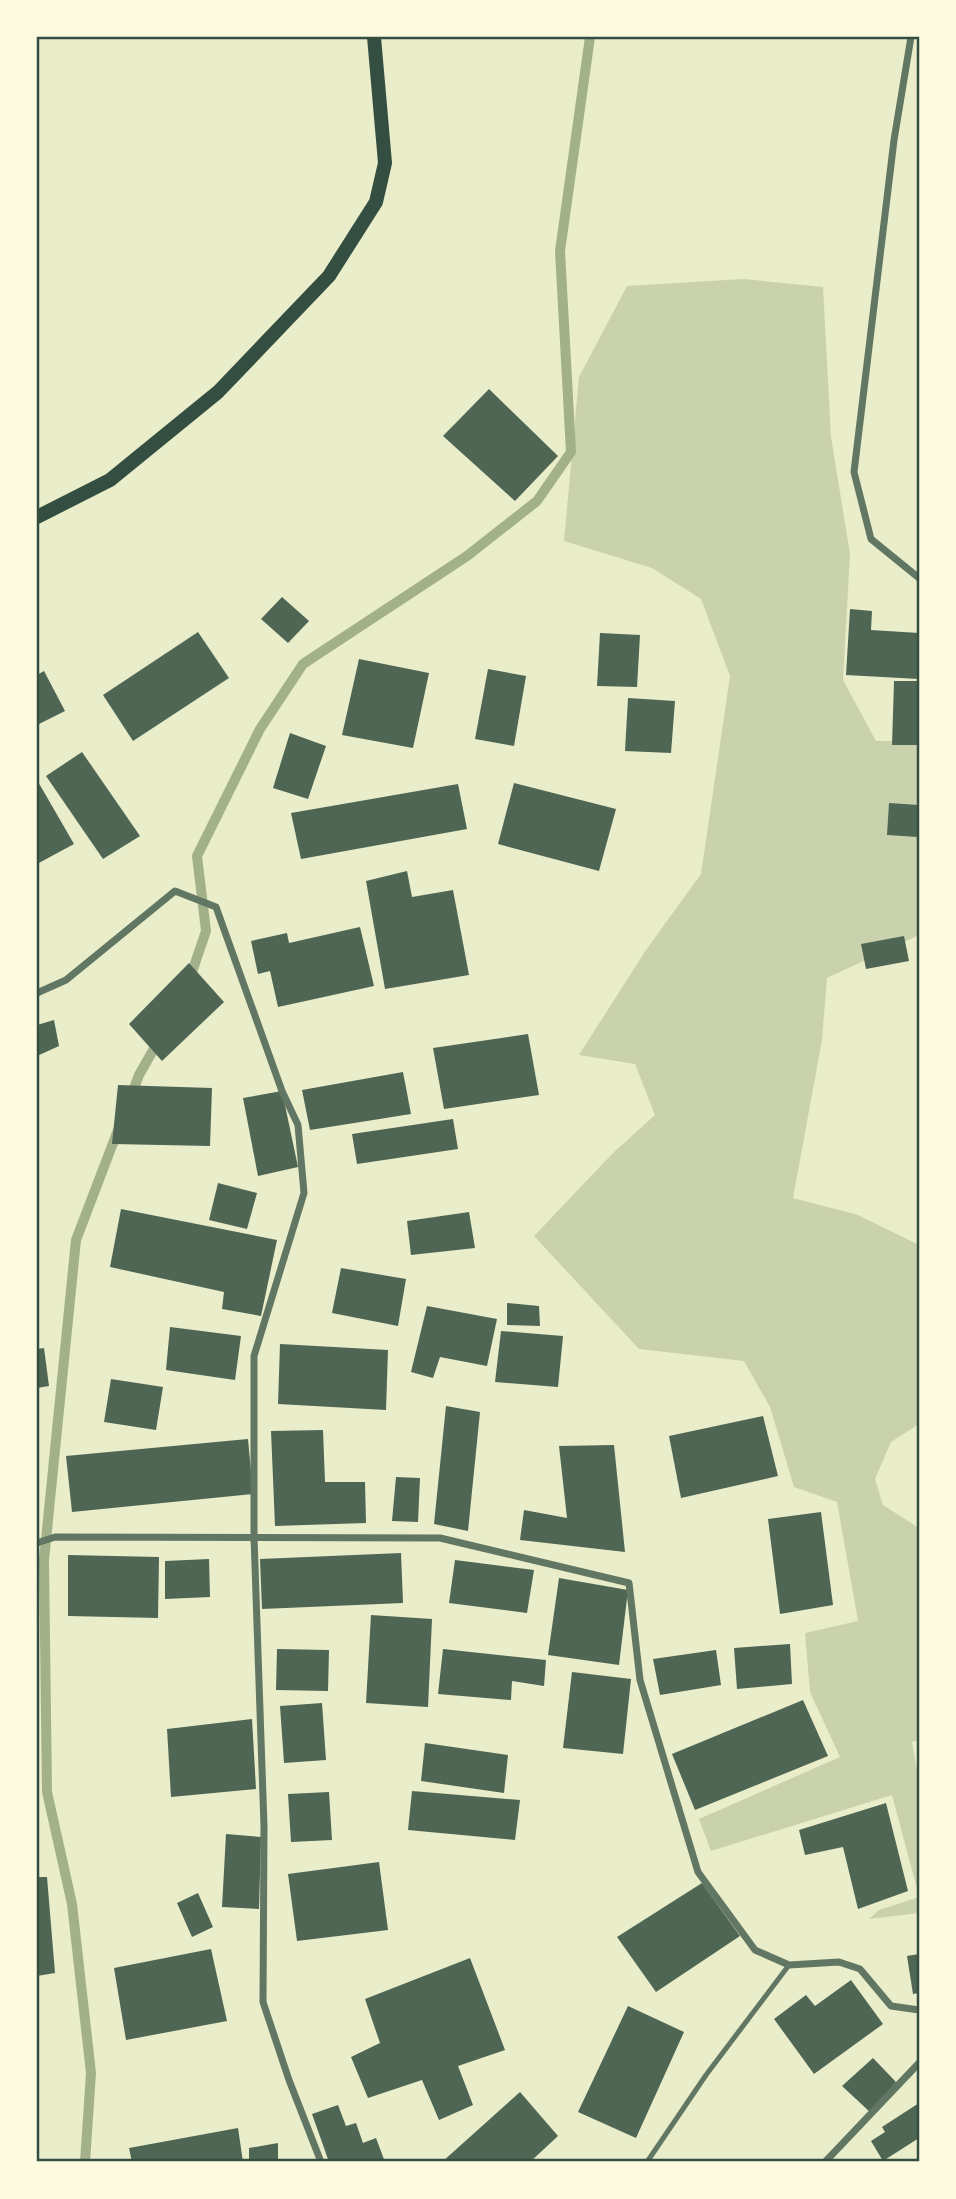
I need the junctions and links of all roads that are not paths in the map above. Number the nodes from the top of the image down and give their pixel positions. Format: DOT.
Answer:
graph roads {
  1 [pos="374,37"];
  2 [pos="911,37"];
  3 [pos="37,517"];
  4 [pos="919,578"];
  5 [pos="37,993"];
  6 [pos="254,1537"];
  7 [pos="37,1543"];
  8 [pos="789,1965"];
  9 [pos="919,2010"];
  10 [pos="919,2063"];
  11 [pos="321,2162"];
  12 [pos="647,2162"];
  13 [pos="825,2162"];
  1 -- 3 [label="main road"];
  2 -- 4 [label="street"];
  5 -- 6 [label="street"];
  6 -- 7 [label="street"];
  6 -- 8 [label="street"];
  6 -- 11 [label="street"];
  8 -- 9 [label="street"];
  8 -- 12 [label="lane"];
  10 -- 13 [label="street"];
}
